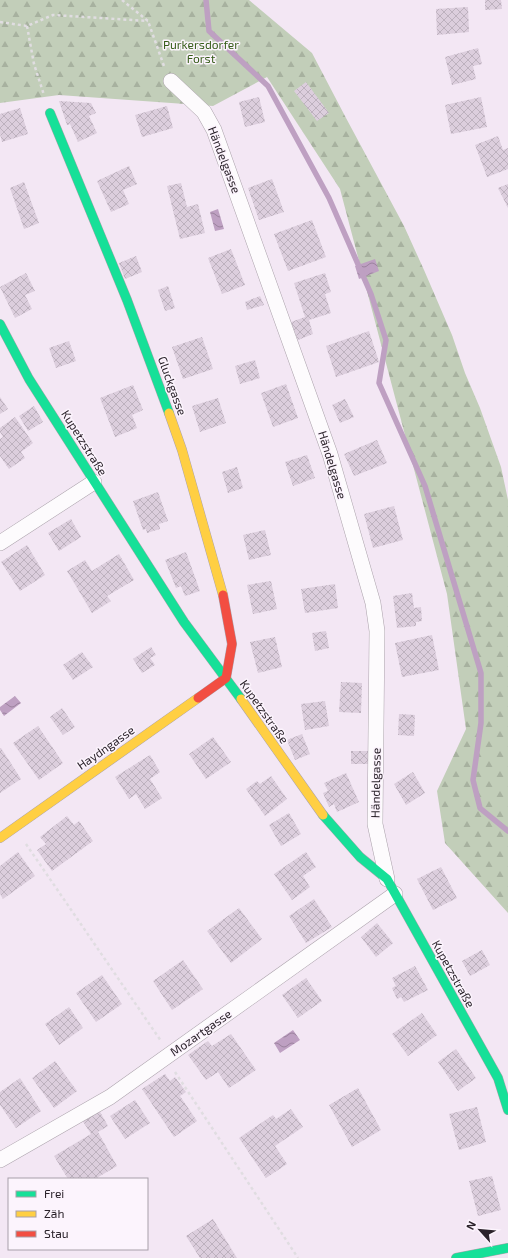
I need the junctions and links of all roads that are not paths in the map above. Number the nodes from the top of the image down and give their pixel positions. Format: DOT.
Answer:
graph roads {
  1 [pos="171,81"];
  2 [pos="50,113"];
  3 [pos="0,324"];
  4 [pos="94,482"];
  5 [pos="0,543"];
  6 [pos="226,678"];
  7 [pos="0,838"];
  8 [pos="387,879"];
  9 [pos="395,894"];
  10 [pos="508,1110"];
  11 [pos="0,1160"];
  12 [pos="508,1248"];
  13 [pos="479,1256"];
  14 [pos="456,1258"];
  1 -- 8 [label="street, Händelgasse"];
  2 -- 6 [label="street, Gluckgasse"];
  3 -- 4 [label="street, Kupetzstraße"];
  4 -- 5 [label="street"];
  4 -- 6 [label="street, Kupetzstraße"];
  6 -- 7 [label="street, Haydngasse"];
  6 -- 8 [label="street, Kupetzstraße"];
  8 -- 9 [label="street, Kupetzstraße"];
  9 -- 10 [label="street, Kupetzstraße"];
  9 -- 11 [label="street, Mozartgasse"];
  12 -- 13 [label="street"];
  13 -- 14 [label="street"];
}
